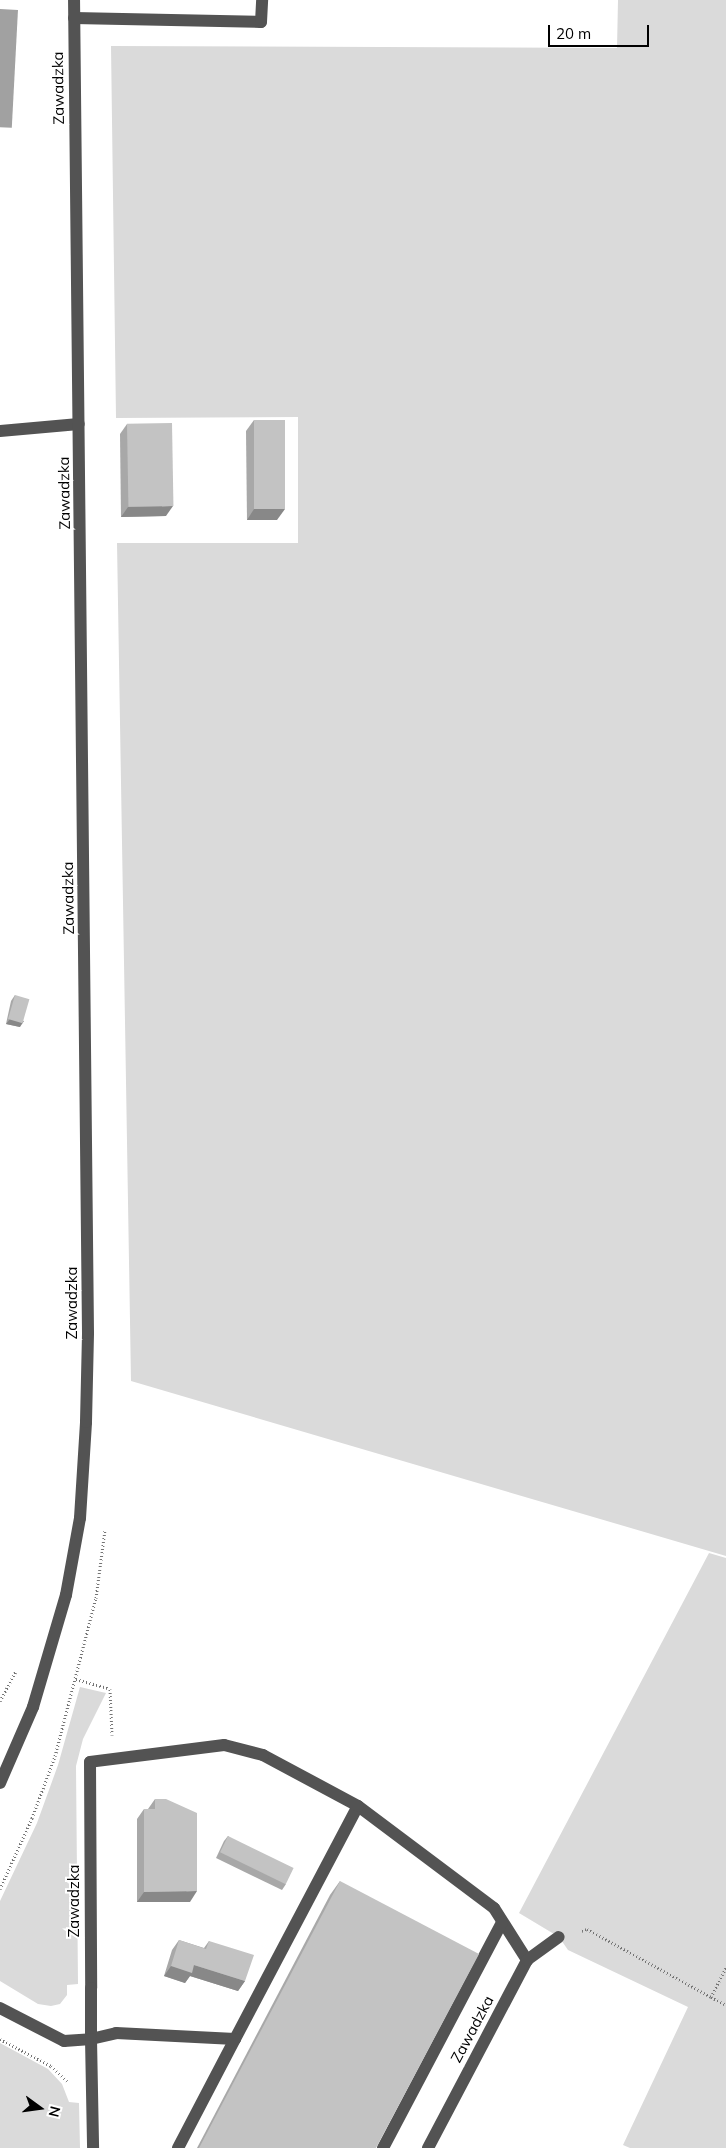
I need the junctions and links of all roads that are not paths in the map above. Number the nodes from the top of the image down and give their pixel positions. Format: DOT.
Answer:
graph roads {
  1 [pos="74,0"];
  2 [pos="262,0"];
  3 [pos="74,18"];
  4 [pos="79,424"];
  5 [pos="0,431"];
  6 [pos="0,1783"];
  7 [pos="358,1806"];
  8 [pos="502,1922"];
  9 [pos="559,1937"];
  10 [pos="526,1960"];
  11 [pos="0,2008"];
  12 [pos="235,2039"];
  13 [pos="91,2040"];
  14 [pos="93,2148"];
  15 [pos="178,2148"];
  16 [pos="383,2148"];
  17 [pos="428,2148"];
  1 -- 3 [label="street, Zawadzka"];
  2 -- 3 [label="street"];
  3 -- 4 [label="street, Zawadzka"];
  4 -- 5 [label="street"];
  4 -- 6 [label="street, Zawadzka"];
  7 -- 8 [label="street"];
  7 -- 12 [label="street"];
  7 -- 13 [label="street, Zawadzka"];
  8 -- 10 [label="street"];
  8 -- 16 [label="street"];
  9 -- 10 [label="street, Zawadzka"];
  10 -- 17 [label="street, Zawadzka"];
  11 -- 13 [label="street"];
  12 -- 13 [label="street"];
  12 -- 15 [label="street"];
  13 -- 14 [label="street, Zawadzka"];
}
